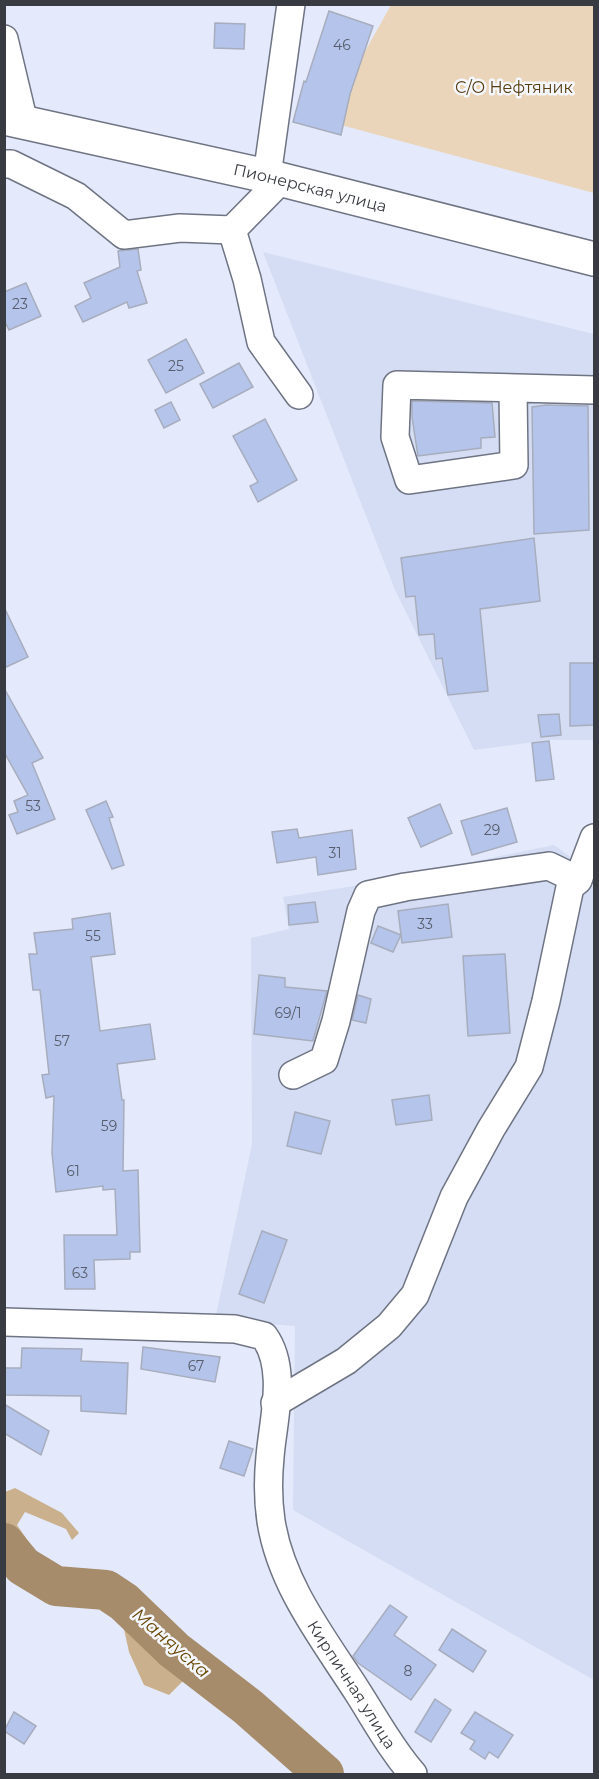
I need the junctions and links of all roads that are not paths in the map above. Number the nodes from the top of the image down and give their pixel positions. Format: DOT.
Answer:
graph roads {
  1 [pos="291,4"];
  2 [pos="4,39"];
  3 [pos="10,122"];
  4 [pos="4,164"];
  5 [pos="274,178"];
  6 [pos="232,230"];
  7 [pos="594,259"];
  8 [pos="513,390"];
  9 [pos="594,390"];
  10 [pos="299,395"];
  11 [pos="594,838"];
  12 [pos="578,880"];
  13 [pos="293,1075"];
  14 [pos="4,1322"];
  15 [pos="275,1402"];
  16 [pos="413,1774"];
  1 -- 5 [label="street"];
  2 -- 3 [label="street, Пионерская улица"];
  3 -- 5 [label="main road, Пионерская улица"];
  4 -- 6 [label="street"];
  5 -- 6 [label="street"];
  5 -- 7 [label="main road, Пионерская улица"];
  6 -- 10 [label="street"];
  8 -- 8 [label="street"];
  8 -- 9 [label="street"];
  11 -- 12 [label="street"];
  12 -- 13 [label="street"];
  12 -- 15 [label="street"];
  14 -- 15 [label="street, Кирпичная улица"];
  15 -- 16 [label="street, Кирпичная улица"];
}
